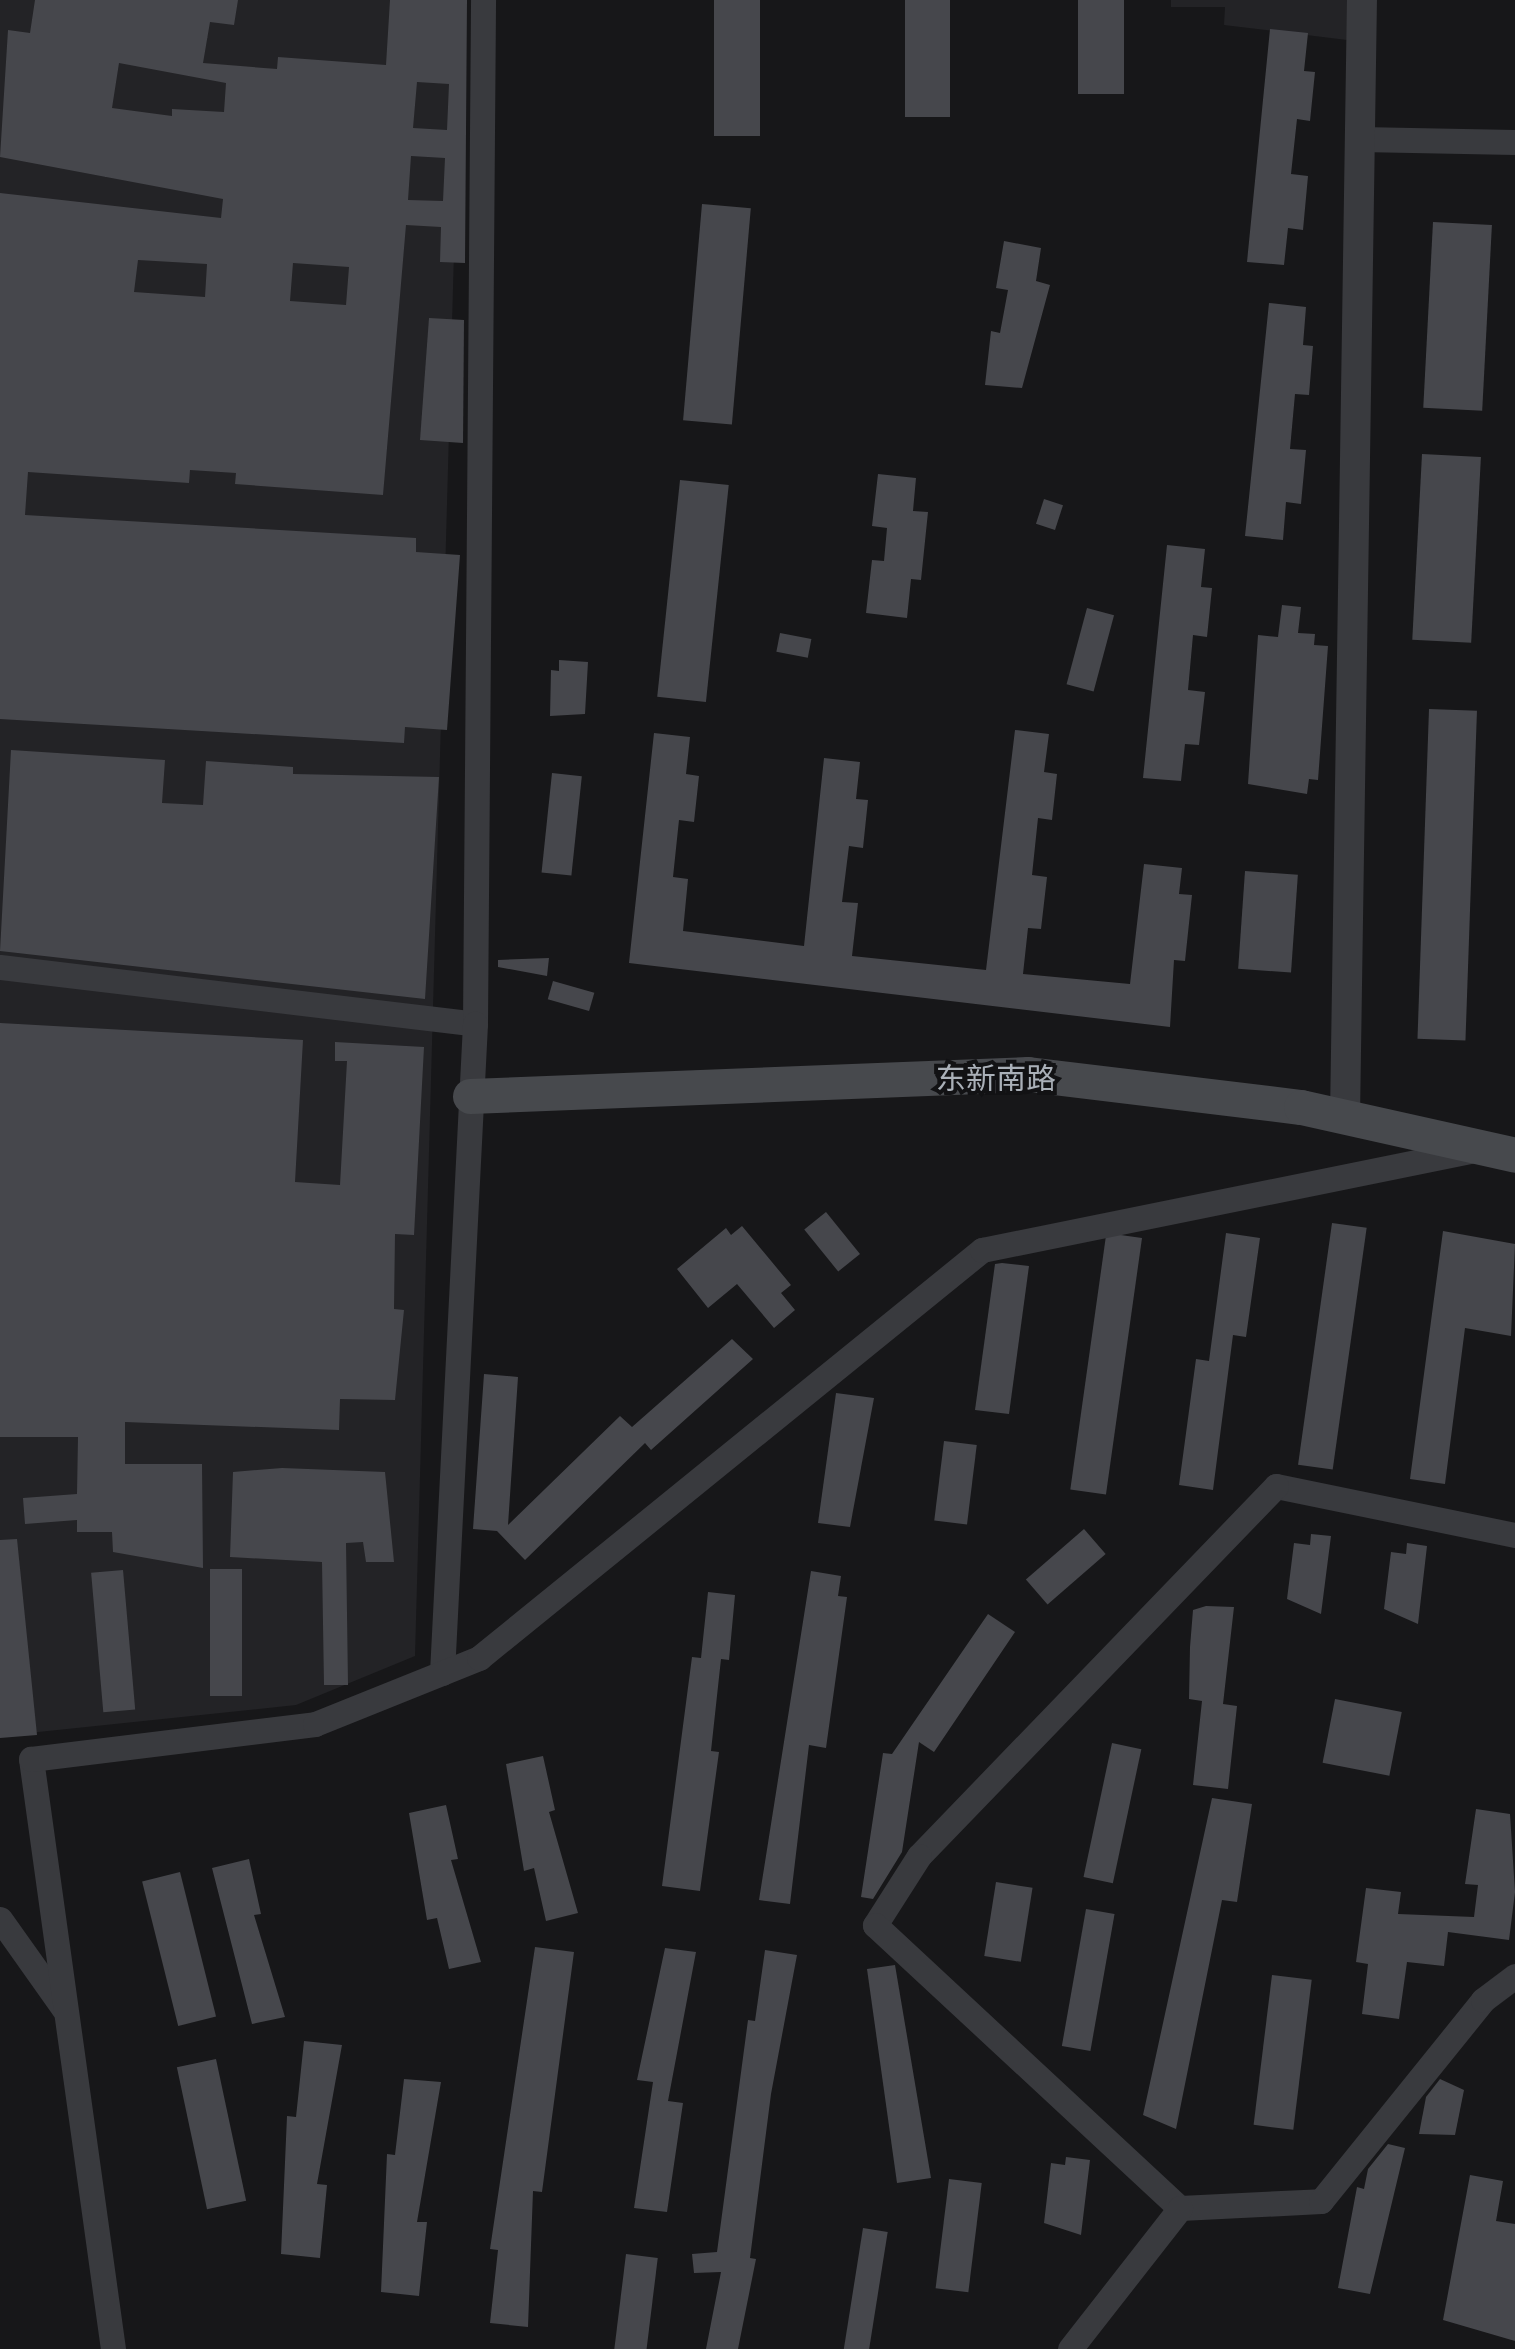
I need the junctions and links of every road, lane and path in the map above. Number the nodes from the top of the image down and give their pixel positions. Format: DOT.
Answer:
graph roads {
  1 [pos="483,0"];
  2 [pos="1362,0"];
  3 [pos="1360,139"];
  4 [pos="1515,142"];
  5 [pos="0,967"];
  6 [pos="476,1024"];
  7 [pos="470,1096"];
  8 [pos="1345,1116"];
  9 [pos="1499,1152"];
  10 [pos="1515,1534"];
  11 [pos="442,1673"];
  12 [pos="0,1919"];
  13 [pos="1515,1976"];
  14 [pos="67,2013"];
  15 [pos="1180,2208"];
  16 [pos="113,2349"];
  17 [pos="1070,2349"];
  1 -- 6 [label="street"];
  2 -- 3 [label="street"];
  3 -- 4 [label="street"];
  3 -- 8 [label="street"];
  5 -- 6 [label="street"];
  6 -- 7 [label="street"];
  7 -- 8 [label="main road, 东新南路"];
  7 -- 11 [label="street"];
  8 -- 9 [label="main road, 东新南路"];
  9 -- 11 [label="street"];
  10 -- 15 [label="street"];
  11 -- 14 [label="street"];
  12 -- 14 [label="street"];
  13 -- 15 [label="street"];
  14 -- 16 [label="street"];
  15 -- 17 [label="street"];
}
